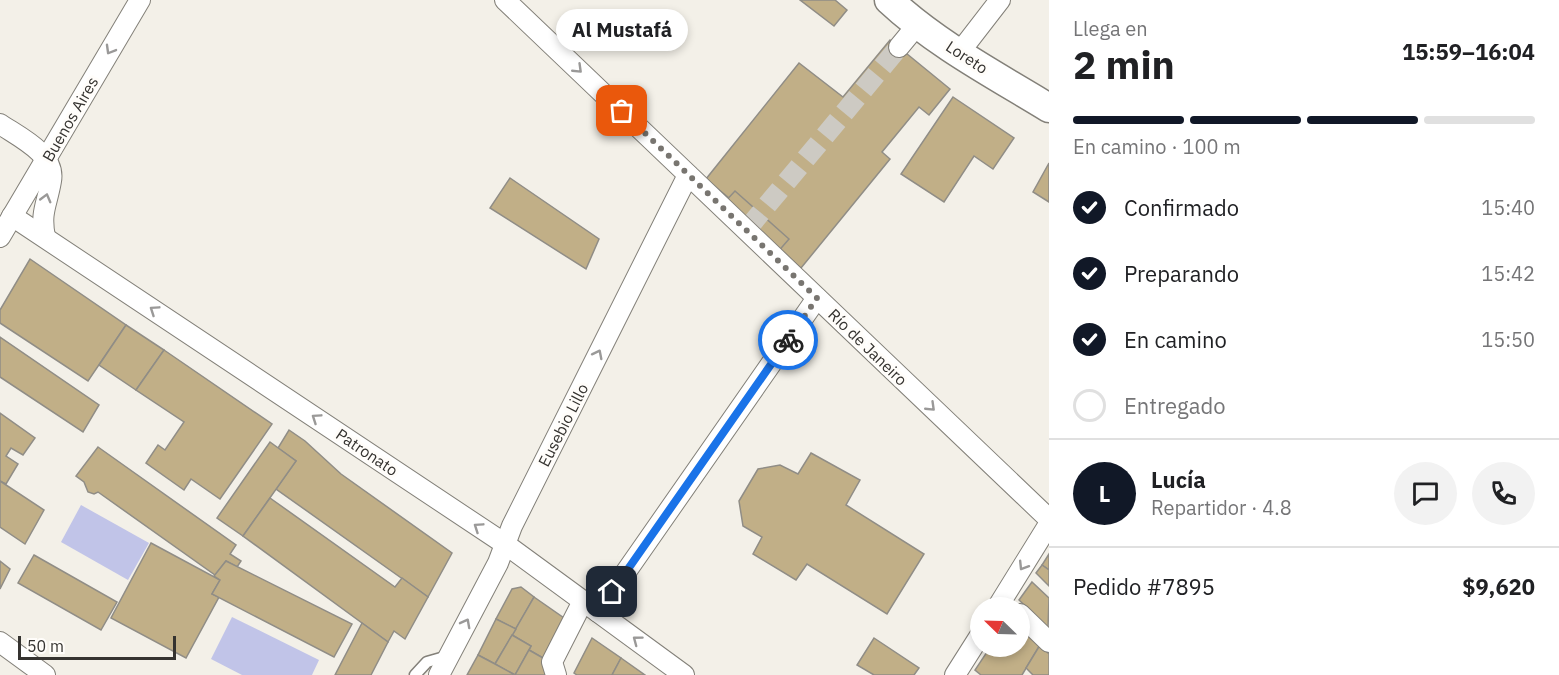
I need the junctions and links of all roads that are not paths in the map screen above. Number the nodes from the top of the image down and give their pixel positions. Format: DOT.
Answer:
graph roads {
  1 [pos="140,0"];
  2 [pos="505,0"];
  3 [pos="890,0"];
  4 [pos="1000,0"];
  5 [pos="918,24"];
  6 [pos="899,47"];
  7 [pos="959,53"];
  8 [pos="1049,108"];
  9 [pos="0,124"];
  10 [pos="46,160"];
  11 [pos="688,175"];
  12 [pos="12,216"];
  13 [pos="0,237"];
  14 [pos="45,237"];
  15 [pos="817,298"];
  16 [pos="1049,519"];
  17 [pos="1049,524"];
  18 [pos="505,544"];
  19 [pos="1008,597"];
  20 [pos="590,606"];
  21 [pos="1030,624"];
  22 [pos="0,642"];
  23 [pos="1049,642"];
  24 [pos="970,651"];
  25 [pos="448,656"];
  26 [pos="45,675"];
  27 [pos="414,675"];
  28 [pos="439,675"];
  29 [pos="556,675"];
  30 [pos="684,675"];
  31 [pos="955,675"];
  1 -- 10 [label="street, Buenos Aires, one-way"];
  2 -- 11 [label="street, Río de Janeiro, one-way"];
  3 -- 5 [label="main road, Loreto"];
  4 -- 7 [label="street"];
  5 -- 6 [label="street"];
  5 -- 7 [label="main road, Loreto"];
  7 -- 8 [label="main road, Loreto"];
  9 -- 10 [label="street"];
  10 -- 12 [label="street, Buenos Aires"];
  14 -- 10 [label="street, one-way"];
  11 -- 15 [label="street, Río de Janeiro"];
  18 -- 11 [label="street, Eusebio Lillo, one-way"];
  12 -- 13 [label="street, Buenos Aires"];
  12 -- 14 [label="street, Patronato"];
  18 -- 14 [label="street, Patronato, one-way"];
  15 -- 16 [label="street, Río de Janeiro, one-way"];
  15 -- 20 [label="street"];
  17 -- 19 [label="street, one-way"];
  18 -- 20 [label="street, Patronato"];
  25 -- 18 [label="street, Eusebio Lillo, one-way"];
  20 -- 29 [label="street"];
  30 -- 20 [label="street, Patronato, one-way"];
  21 -- 23 [label="street"];
  22 -- 26 [label="street"];
  24 -- 31 [label="street"];
  25 -- 27 [label="lane"];
  25 -- 28 [label="street, Eusebio Lillo"];
}
